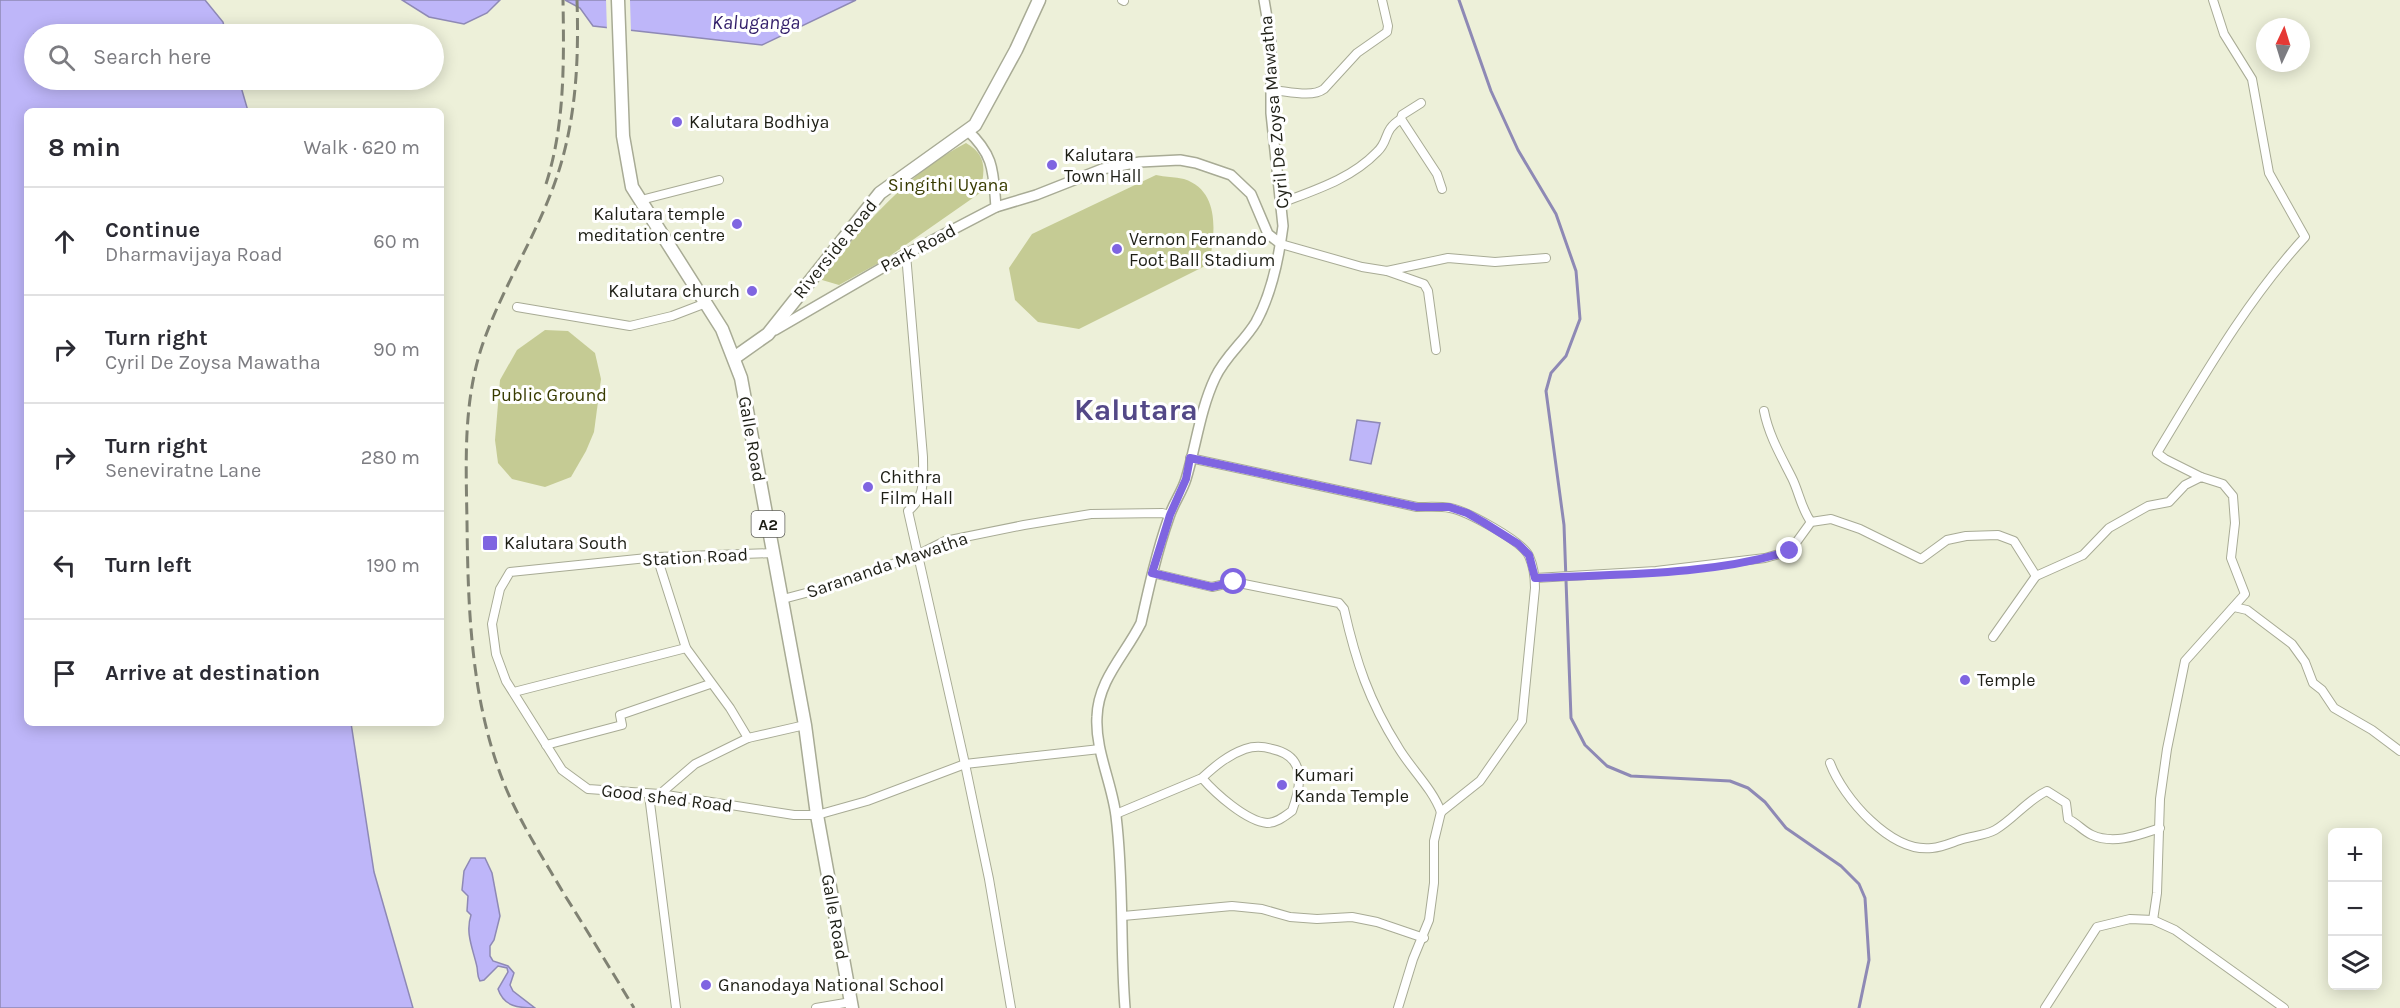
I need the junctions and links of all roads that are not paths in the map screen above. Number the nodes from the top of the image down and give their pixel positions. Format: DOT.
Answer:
graph roads {
  1 [pos="618,0"];
  2 [pos="1039,0"];
  3 [pos="1264,0"];
  4 [pos="1382,0"];
  5 [pos="2213,0"];
  6 [pos="1272,90"];
  7 [pos="1421,103"];
  8 [pos="1401,119"];
  9 [pos="968,130"];
  10 [pos="719,180"];
  11 [pos="1442,189"];
  12 [pos="641,200"];
  13 [pos="1281,203"];
  14 [pos="996,207"];
  15 [pos="1281,244"];
  16 [pos="906,254"];
  17 [pos="1546,258"];
  18 [pos="1387,272"];
  19 [pos="706,303"];
  20 [pos="517,307"];
  21 [pos="768,334"];
  22 [pos="1436,350"];
  23 [pos="734,358"];
  24 [pos="1764,411"];
  25 [pos="1190,458"];
  26 [pos="2201,477"];
  27 [pos="1170,515"];
  28 [pos="1811,522"];
  29 [pos="773,552"];
  30 [pos="917,555"];
  31 [pos="657,557"];
  32 [pos="510,572"];
  33 [pos="1152,573"];
  34 [pos="2036,576"];
  35 [pos="1535,578"];
  36 [pos="783,599"];
  37 [pos="2234,607"];
  38 [pos="1993,637"];
  39 [pos="686,648"];
  40 [pos="710,684"];
  41 [pos="514,692"];
  42 [pos="805,725"];
  43 [pos="748,738"];
  44 [pos="546,745"];
  45 [pos="1100,749"];
  46 [pos="2400,751"];
  47 [pos="1830,763"];
  48 [pos="965,764"];
  49 [pos="1202,778"];
  50 [pos="660,794"];
  51 [pos="649,795"];
  52 [pos="1441,812"];
  53 [pos="817,814"];
  54 [pos="1116,814"];
  55 [pos="2160,828"];
  56 [pos="1124,916"];
  57 [pos="2153,920"];
  58 [pos="1424,938"];
  59 [pos="852,1005"];
  60 [pos="676,1008"];
  61 [pos="816,1008"];
  62 [pos="1011,1008"];
  63 [pos="1125,1008"];
  64 [pos="1398,1008"];
  65 [pos="2045,1008"];
  66 [pos="2284,1008"];
  1 -- 12 [label="main road, Galle Road / A2"];
  2 -- 9 [label="main road, Riverside Road"];
  3 -- 6 [label="street, Cyril De Zoysa Mawatha"];
  4 -- 6 [label="street"];
  5 -- 26 [label="street"];
  6 -- 13 [label="street, Cyril De Zoysa Mawatha"];
  7 -- 8 [label="street"];
  8 -- 11 [label="street"];
  8 -- 13 [label="street"];
  9 -- 14 [label="street"];
  9 -- 21 [label="main road, Riverside Road"];
  10 -- 12 [label="street"];
  12 -- 19 [label="main road, Galle Road / A2"];
  13 -- 15 [label="street, Cyril De Zoysa Mawatha"];
  14 -- 15 [label="street, Park Road"];
  14 -- 16 [label="street, Park Road"];
  15 -- 18 [label="street"];
  15 -- 25 [label="street, Cyril De Zoysa Mawatha"];
  16 -- 21 [label="street, Park Road"];
  16 -- 30 [label="street"];
  17 -- 18 [label="street"];
  18 -- 22 [label="street"];
  19 -- 20 [label="street"];
  19 -- 23 [label="main road, Galle Road / A2"];
  21 -- 23 [label="main road, Riverside Road"];
  23 -- 29 [label="main road, Galle Road / A2"];
  24 -- 28 [label="street"];
  25 -- 27 [label="street, Cyril De Zoysa Mawatha"];
  25 -- 35 [label="street"];
  26 -- 34 [label="street"];
  26 -- 37 [label="street"];
  27 -- 30 [label="street, Sarananda Mawatha"];
  27 -- 33 [label="street, Cyril De Zoysa Mawatha"];
  28 -- 34 [label="street"];
  28 -- 35 [label="street"];
  29 -- 31 [label="street, Station Road"];
  29 -- 36 [label="main road, Galle Road / A2"];
  30 -- 36 [label="street, Sarananda Mawatha"];
  30 -- 48 [label="street"];
  31 -- 32 [label="street, Station Road"];
  31 -- 39 [label="street"];
  32 -- 41 [label="street, Good shed Road"];
  33 -- 45 [label="street, Cyril De Zoysa Mawatha"];
  33 -- 52 [label="street"];
  34 -- 38 [label="street"];
  35 -- 52 [label="street"];
  36 -- 42 [label="main road, Galle Road / A2"];
  37 -- 46 [label="street"];
  37 -- 55 [label="street"];
  39 -- 40 [label="street"];
  39 -- 41 [label="street"];
  40 -- 43 [label="street"];
  40 -- 44 [label="street"];
  41 -- 44 [label="street, Good shed Road"];
  42 -- 43 [label="street"];
  42 -- 53 [label="main road, Galle Road / A2"];
  43 -- 50 [label="street"];
  44 -- 51 [label="street, Good shed Road"];
  45 -- 48 [label="street, Good shed Road"];
  45 -- 54 [label="street, Cyril De Zoysa Mawatha"];
  47 -- 55 [label="street"];
  48 -- 53 [label="street, Good shed Road"];
  48 -- 62 [label="street"];
  49 -- 49 [label="street"];
  49 -- 54 [label="street"];
  50 -- 51 [label="street, Good shed Road"];
  50 -- 53 [label="street, Good shed Road"];
  51 -- 60 [label="street"];
  52 -- 58 [label="street"];
  53 -- 59 [label="main road, Galle Road / A2"];
  54 -- 56 [label="street, Cyril De Zoysa Mawatha"];
  55 -- 57 [label="street"];
  56 -- 58 [label="street"];
  56 -- 63 [label="street, Cyril De Zoysa Mawatha"];
  57 -- 65 [label="street"];
  57 -- 66 [label="street"];
  58 -- 64 [label="street"];
  59 -- 61 [label="street"];
}
